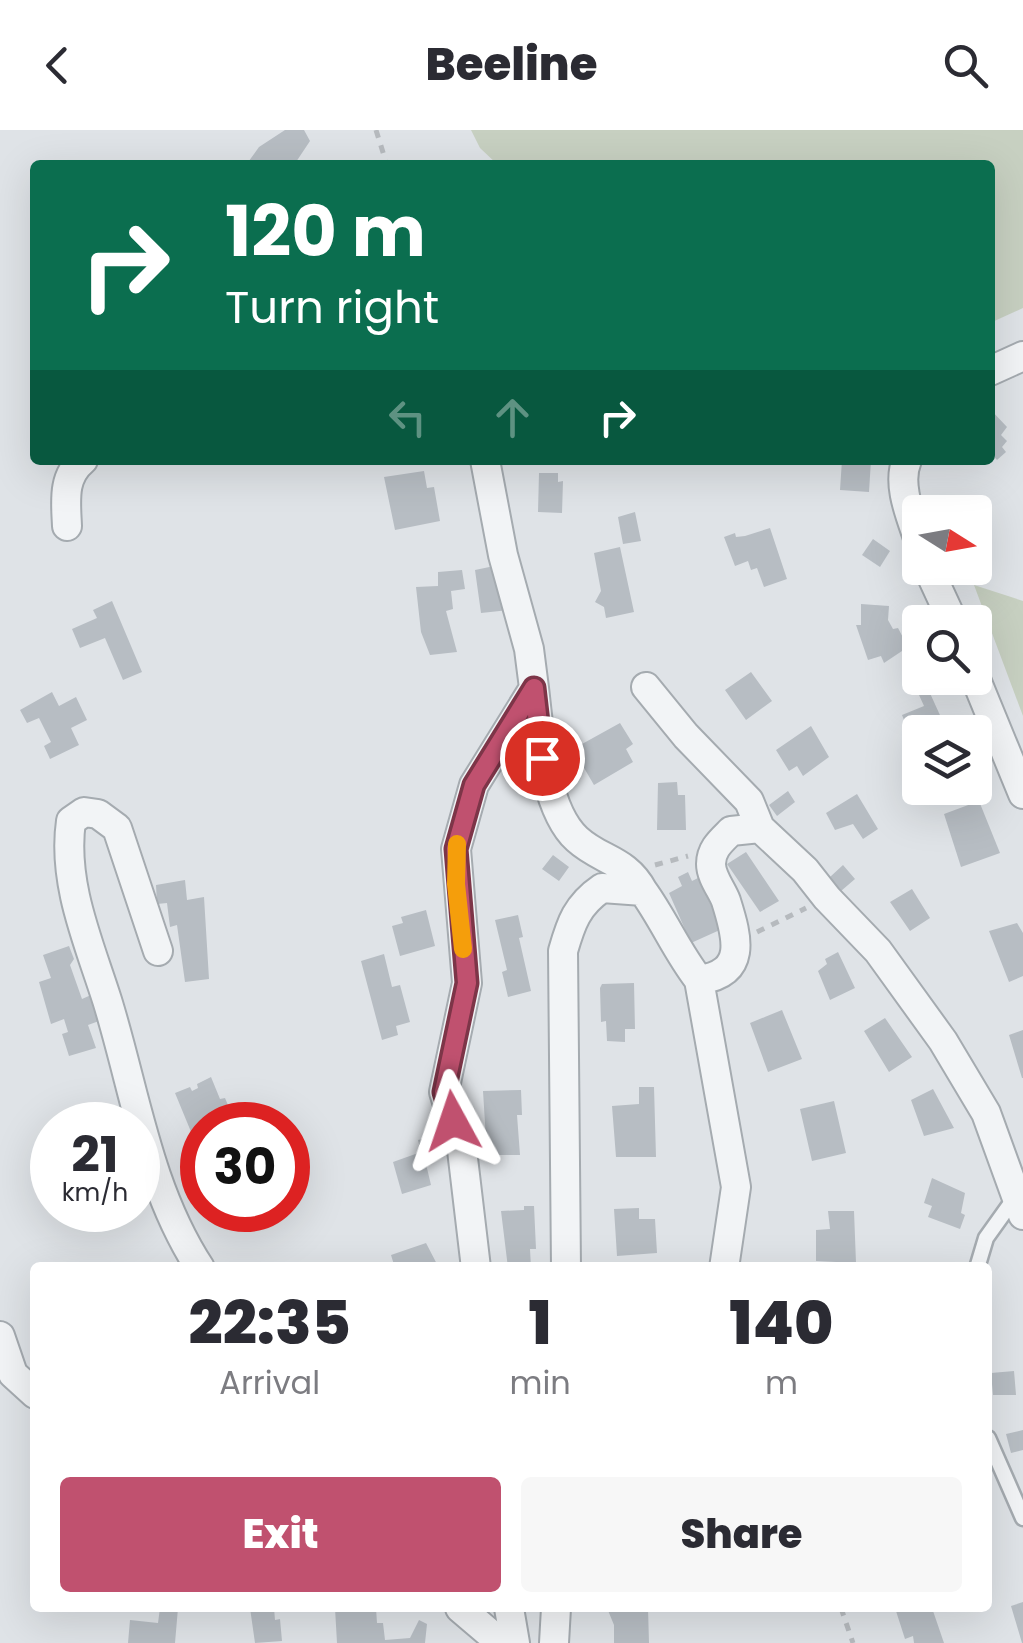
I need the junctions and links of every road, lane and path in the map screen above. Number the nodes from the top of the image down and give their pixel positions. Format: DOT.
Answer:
graph roads {
  1 [pos="376,130"];
  2 [pos="385,160"];
  3 [pos="1023,356"];
  4 [pos="995,369"];
  5 [pos="76,465"];
  6 [pos="486,465"];
  7 [pos="906,465"];
  8 [pos="906,495"];
  9 [pos="67,526"];
  10 [pos="646,687"];
  11 [pos="534,688"];
  12 [pos="982,695"];
  13 [pos="1023,794"];
  14 [pos="760,828"];
  15 [pos="714,849"];
  16 [pos="638,882"];
  17 [pos="827,898"];
  18 [pos="736,944"];
  19 [pos="158,951"];
  20 [pos="699,980"];
  21 [pos="1019,1206"];
  22 [pos="196,1262"];
  23 [pos="475,1262"];
  24 [pos="566,1262"];
  25 [pos="725,1262"];
  26 [pos="979,1262"];
  27 [pos="0,1336"];
  28 [pos="30,1389"];
  29 [pos="992,1447"];
  30 [pos="1023,1518"];
  31 [pos="465,1612"];
  32 [pos="510,1612"];
  33 [pos="556,1612"];
  34 [pos="842,1612"];
  35 [pos="502,1643"];
  36 [pos="515,1643"];
  37 [pos="554,1643"];
  38 [pos="853,1643"];
  1 -- 2 [label="path"];
  3 -- 4 [label="street"];
  5 -- 9 [label="street"];
  6 -- 11 [label="street"];
  7 -- 8 [label="street"];
  10 -- 14 [label="street"];
  11 -- 16 [label="street"];
  11 -- 23 [label="street"];
  12 -- 13 [label="street"];
  14 -- 15 [label="street"];
  14 -- 17 [label="street"];
  15 -- 16 [label="path"];
  15 -- 18 [label="street"];
  16 -- 20 [label="street"];
  16 -- 24 [label="street"];
  17 -- 18 [label="path"];
  17 -- 21 [label="street"];
  18 -- 20 [label="street"];
  19 -- 22 [label="street"];
  20 -- 25 [label="street"];
  21 -- 26 [label="lane"];
  27 -- 28 [label="street"];
  29 -- 30 [label="lane"];
  31 -- 35 [label="street"];
  32 -- 36 [label="street"];
  33 -- 37 [label="street"];
  34 -- 38 [label="path"];
}
